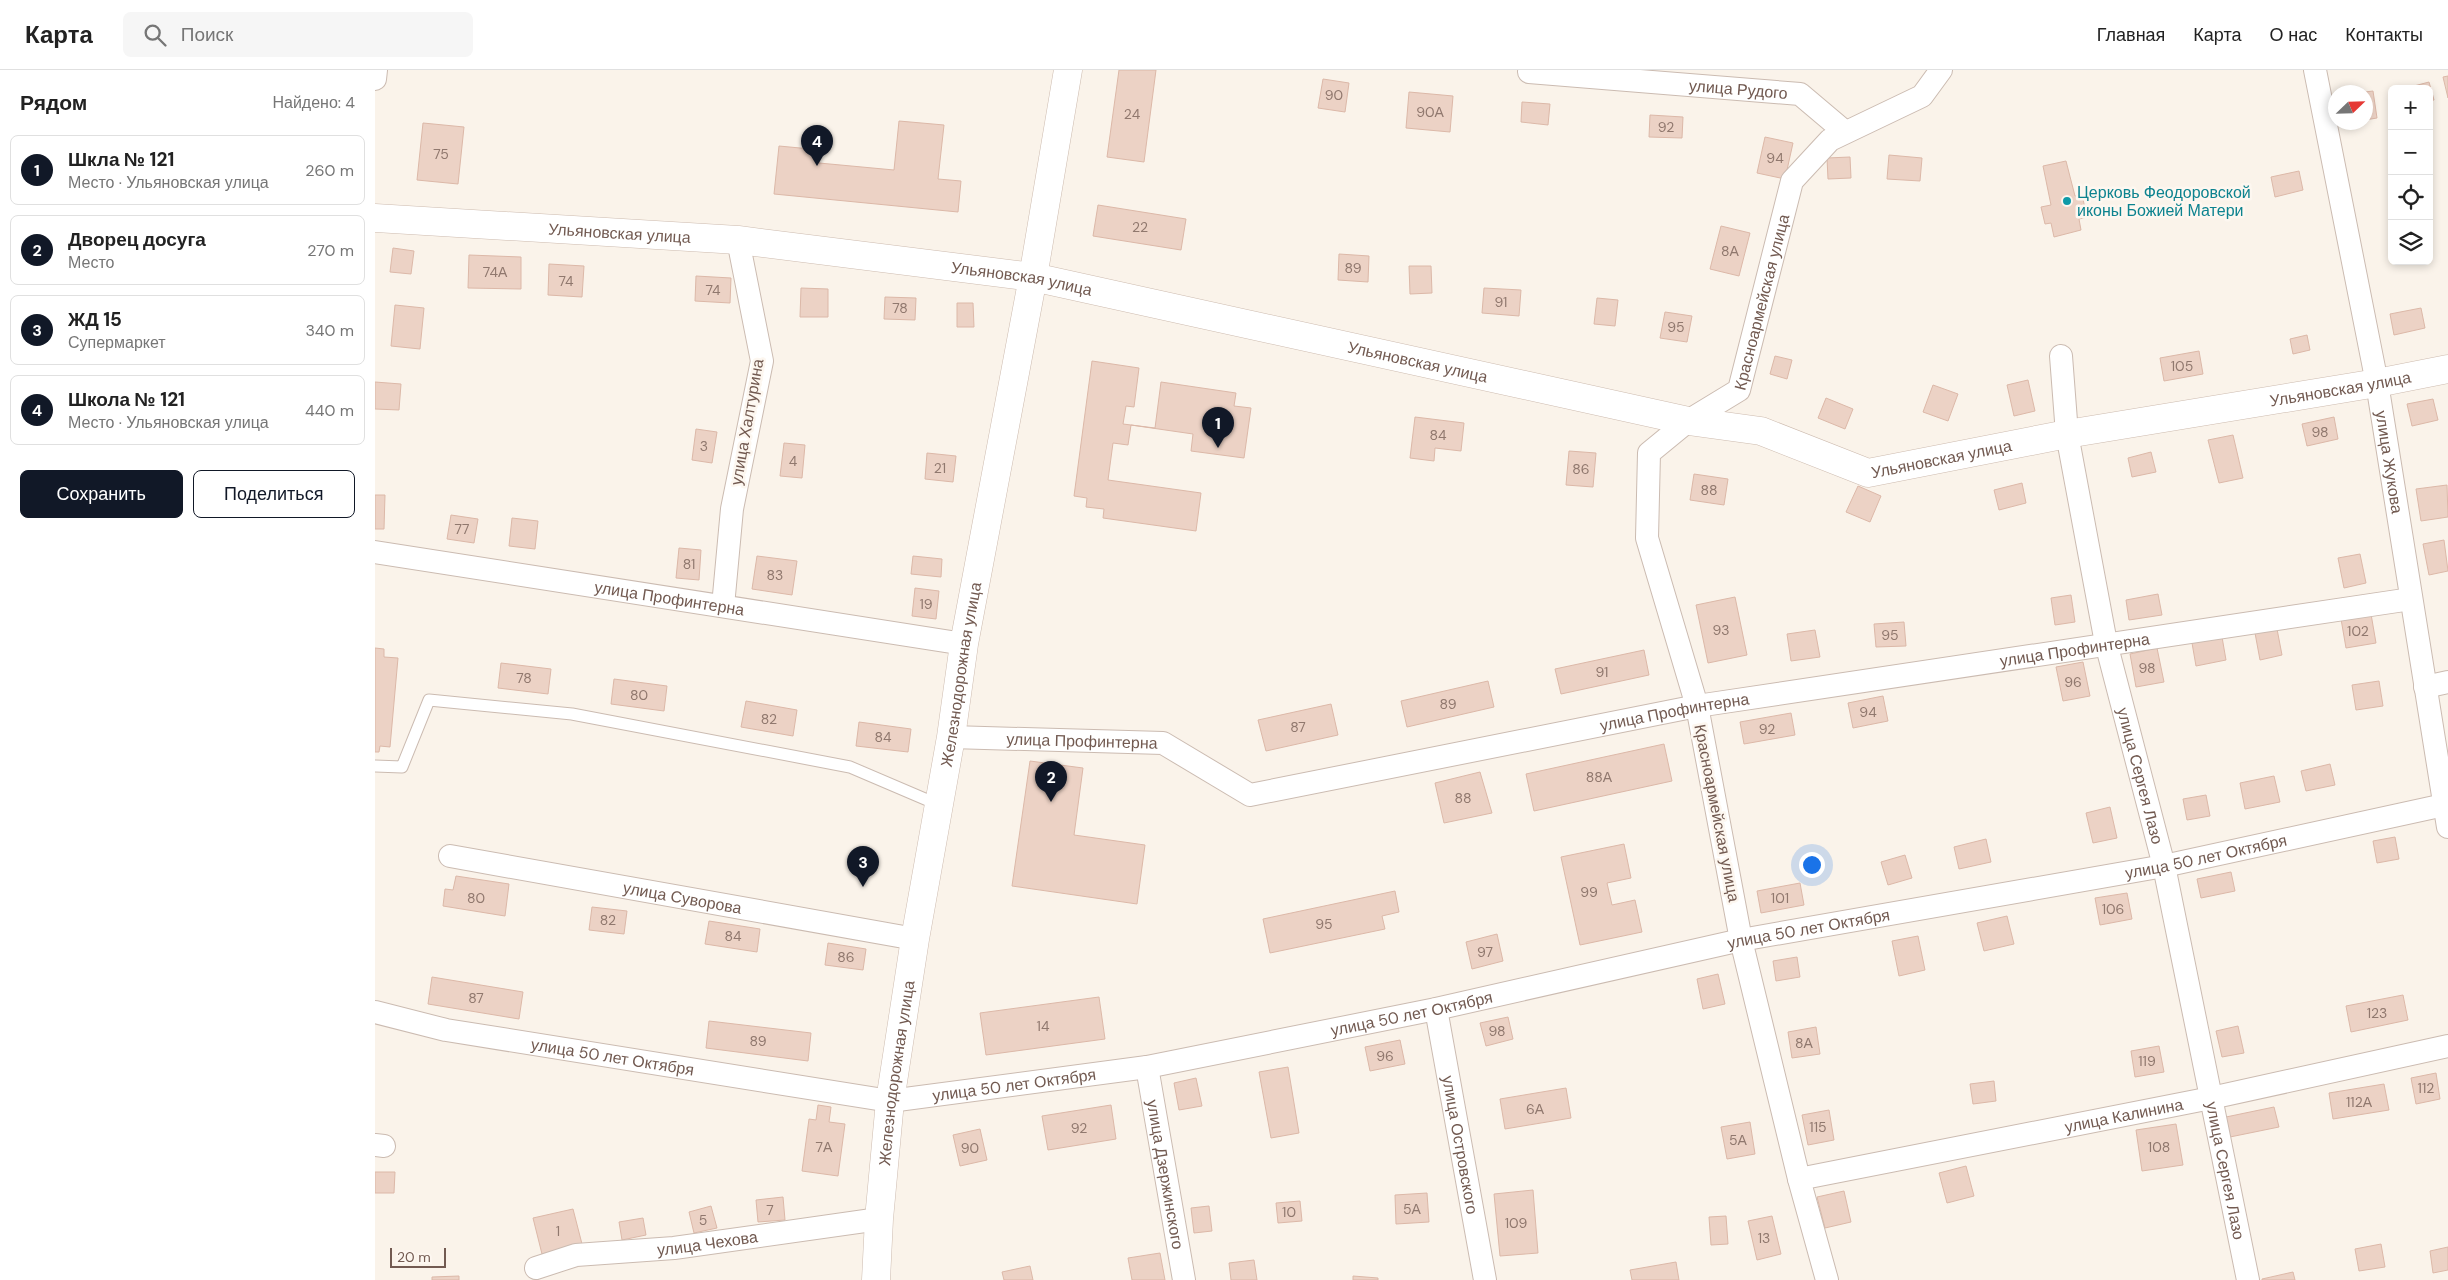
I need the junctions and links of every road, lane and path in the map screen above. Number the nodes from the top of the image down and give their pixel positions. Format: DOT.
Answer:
graph roads {
  1 [pos="377,70"];
  2 [pos="1068,70"];
  3 [pos="1941,70"];
  4 [pos="2315,70"];
  5 [pos="1529,72"];
  6 [pos="375,79"];
  7 [pos="1838,136"];
  8 [pos="375,218"];
  9 [pos="738,240"];
  10 [pos="1033,277"];
  11 [pos="2061,356"];
  12 [pos="2448,369"];
  13 [pos="2377,383"];
  14 [pos="1687,421"];
  15 [pos="2067,434"];
  16 [pos="375,552"];
  17 [pos="2411,599"];
  18 [pos="723,606"];
  19 [pos="2106,643"];
  20 [pos="964,644"];
  21 [pos="2448,682"];
  22 [pos="2425,687"];
  23 [pos="1697,706"];
  24 [pos="951,737"];
  25 [pos="375,766"];
  26 [pos="939,805"];
  27 [pos="2444,805"];
  28 [pos="2448,827"];
  29 [pos="450,856"];
  30 [pos="2164,866"];
  31 [pos="915,939"];
  32 [pos="1741,940"];
  33 [pos="1436,1009"];
  34 [pos="375,1012"];
  35 [pos="2448,1046"];
  36 [pos="1147,1067"];
  37 [pos="2211,1098"];
  38 [pos="890,1101"];
  39 [pos="1799,1178"];
  40 [pos="879,1219"];
  41 [pos="536,1268"];
  42 [pos="876,1280"];
  43 [pos="1184,1280"];
  44 [pos="1485,1280"];
  45 [pos="1827,1280"];
  46 [pos="2249,1280"];
  1 -- 6 [label="street"];
  2 -- 10 [label="street, Железнодорожная улица"];
  3 -- 7 [label="street"];
  4 -- 13 [label="street, улица Жукова"];
  5 -- 7 [label="street, улица Рудого"];
  7 -- 14 [label="street, Красноармейская улица"];
  8 -- 9 [label="street, Ульяновская улица"];
  9 -- 10 [label="street, Ульяновская улица"];
  9 -- 18 [label="street, улица Халтурина"];
  10 -- 14 [label="street, Ульяновская улица"];
  10 -- 20 [label="street, Железнодорожная улица"];
  11 -- 15 [label="street, улица Сергея Лазо"];
  12 -- 13 [label="street, Ульяновская улица"];
  13 -- 15 [label="street, Ульяновская улица"];
  13 -- 17 [label="street, улица Жукова"];
  14 -- 15 [label="street, Ульяновская улица"];
  14 -- 23 [label="street, Красноармейская улица"];
  15 -- 19 [label="street, улица Сергея Лазо"];
  16 -- 18 [label="street, улица Профинтерна"];
  17 -- 19 [label="street, улица Профинтерна"];
  17 -- 22 [label="street, улица Жукова"];
  18 -- 20 [label="street, улица Профинтерна"];
  19 -- 23 [label="street, улица Профинтерна"];
  19 -- 30 [label="street, улица Сергея Лазо"];
  20 -- 24 [label="street, Железнодорожная улица"];
  21 -- 22 [label="street"];
  22 -- 27 [label="street, улица Жукова"];
  23 -- 24 [label="street, улица Профинтерна"];
  23 -- 32 [label="street, Красноармейская улица"];
  24 -- 26 [label="street, Железнодорожная улица"];
  25 -- 26 [label="lane"];
  26 -- 31 [label="street, Железнодорожная улица"];
  27 -- 28 [label="street, улица Жукова"];
  27 -- 30 [label="street, улица 50 лет Октября"];
  29 -- 31 [label="street, улица Суворова"];
  30 -- 32 [label="street, улица 50 лет Октября"];
  30 -- 37 [label="street, улица Сергея Лазо"];
  31 -- 38 [label="street, Железнодорожная улица"];
  32 -- 33 [label="street, улица 50 лет Октября"];
  32 -- 39 [label="street, Красноармейская улица"];
  33 -- 36 [label="street, улица 50 лет Октября"];
  33 -- 44 [label="street, улица Островского"];
  34 -- 38 [label="street, улица 50 лет Октября"];
  35 -- 37 [label="street, улица Калинина"];
  36 -- 38 [label="street, улица 50 лет Октября"];
  36 -- 43 [label="street, улица Дзержинского"];
  37 -- 39 [label="street, улица Калинина"];
  37 -- 46 [label="street, улица Сергея Лазо"];
  38 -- 40 [label="street, Железнодорожная улица"];
  39 -- 45 [label="street, Красноармейская улица"];
  40 -- 41 [label="street, улица Чехова"];
  40 -- 42 [label="street, Железнодорожная улица"];
}
